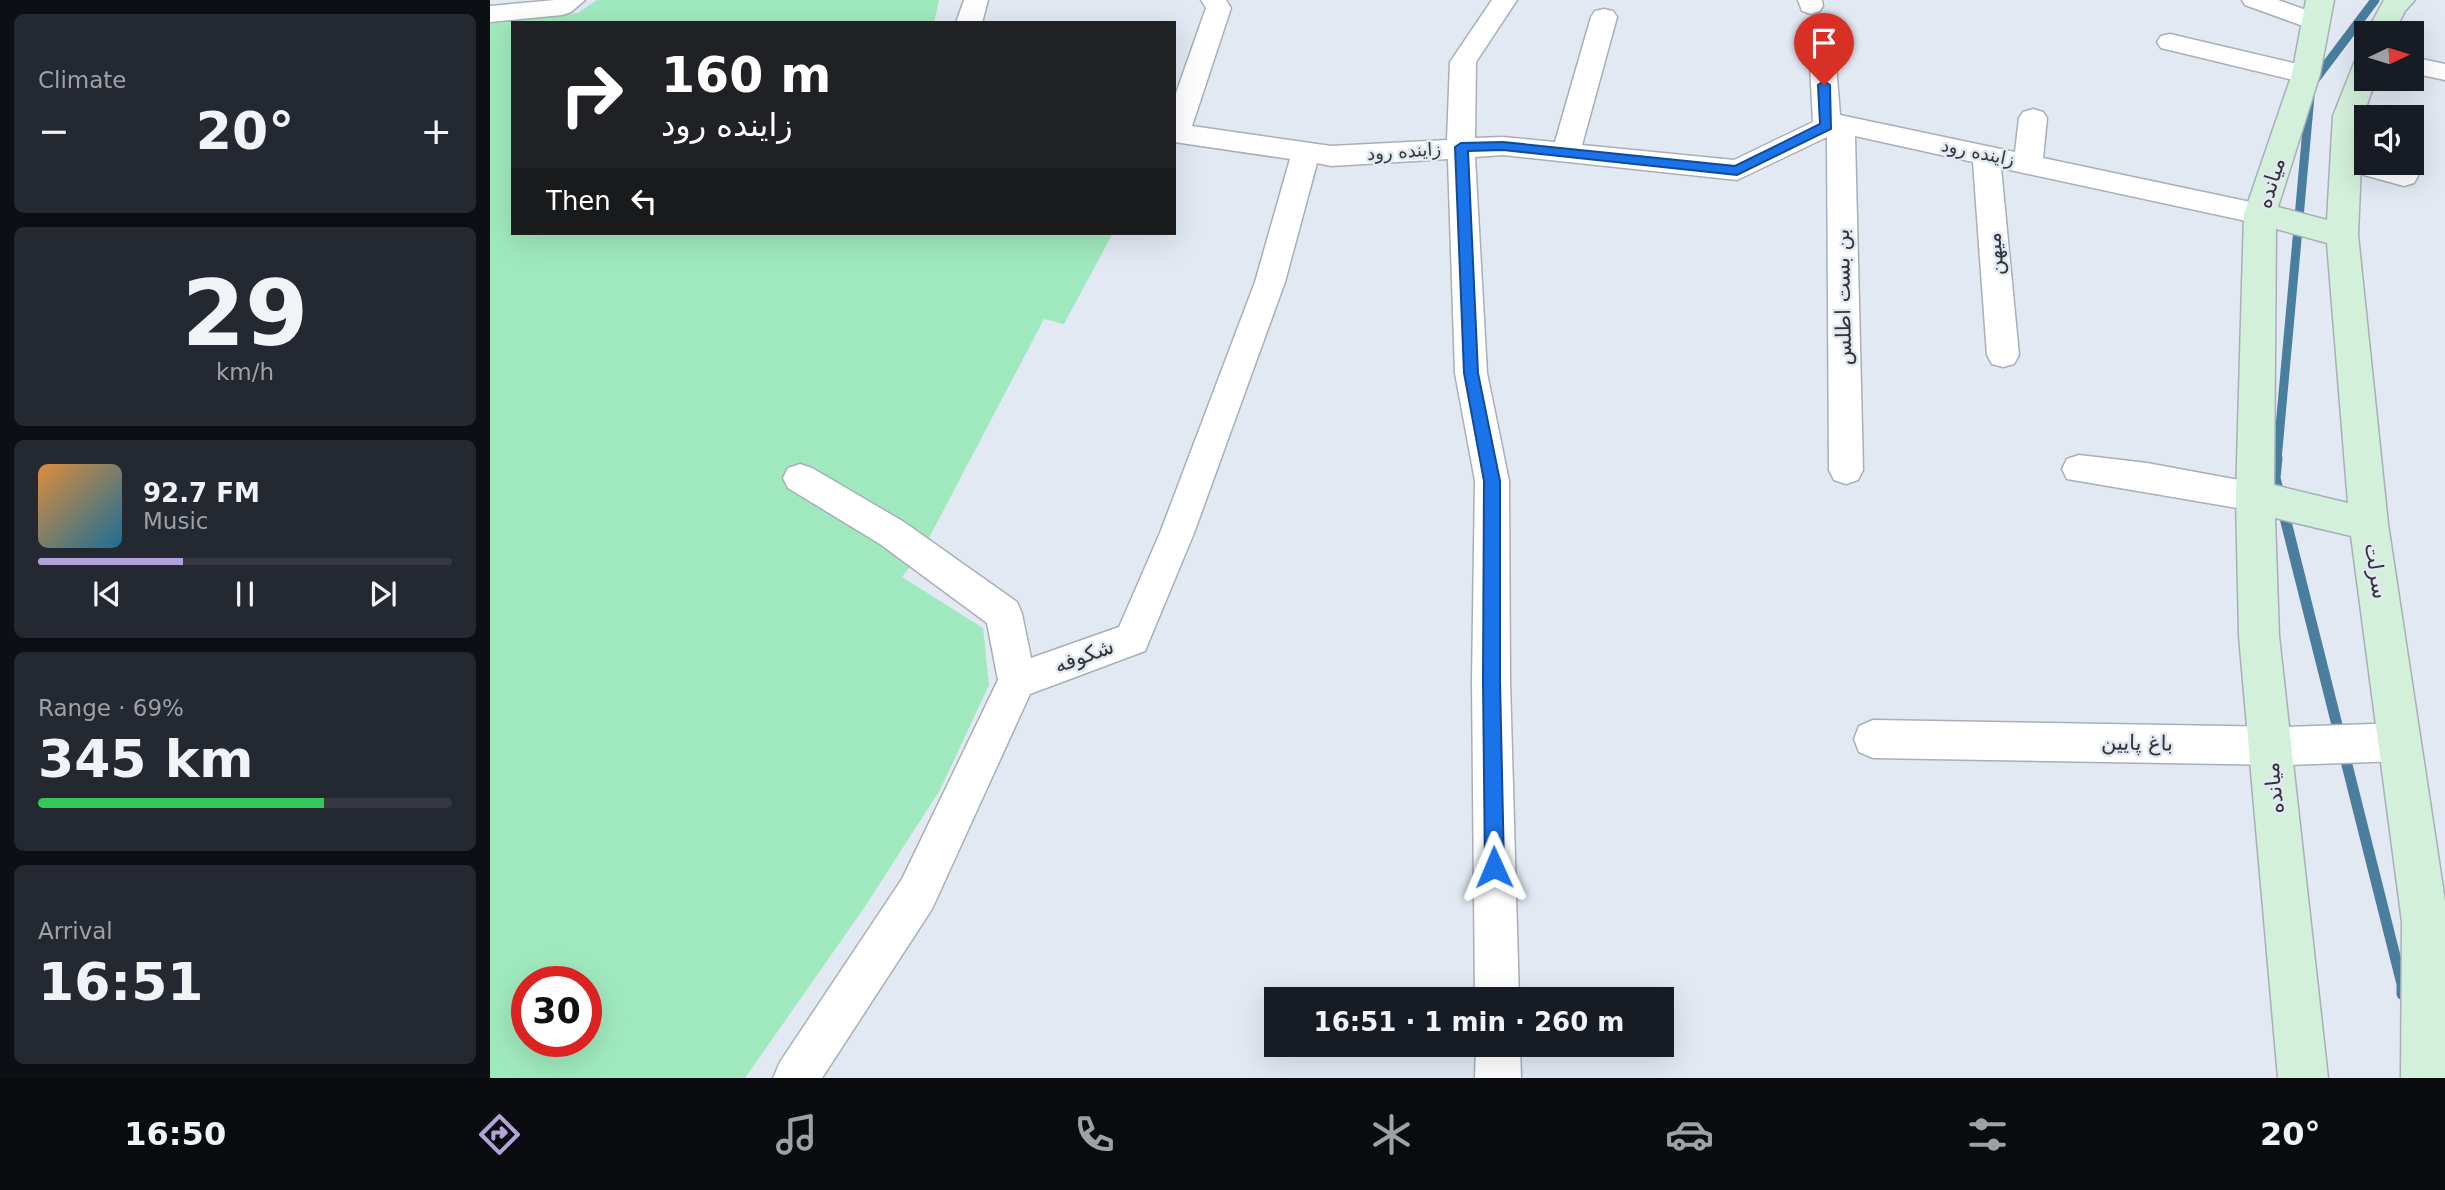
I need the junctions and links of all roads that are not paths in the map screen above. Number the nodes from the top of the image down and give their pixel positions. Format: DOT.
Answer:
graph roads {
  1 [pos="573,0"];
  2 [pos="976,0"];
  3 [pos="1213,0"];
  4 [pos="1506,0"];
  5 [pos="2254,0"];
  6 [pos="2401,0"];
  7 [pos="2317,11"];
  8 [pos="490,13"];
  9 [pos="1604,17"];
  10 [pos="970,21"];
  11 [pos="2386,21"];
  12 [pos="2170,42"];
  13 [pos="1823,64"];
  14 [pos="2424,68"];
  15 [pos="2445,72"];
  16 [pos="2306,74"];
  17 [pos="2357,91"];
  18 [pos="2033,118"];
  19 [pos="1834,125"];
  20 [pos="1461,147"];
  21 [pos="1306,152"];
  22 [pos="1566,153"];
  23 [pos="1986,154"];
  24 [pos="2344,160"];
  25 [pos="2028,163"];
  26 [pos="2404,176"];
  27 [pos="2300,224"];
  28 [pos="2003,355"];
  29 [pos="1846,470"];
  30 [pos="2079,470"];
  31 [pos="800,478"];
  32 [pos="2255,497"];
  33 [pos="2369,524"];
  34 [pos="1017,681"];
  35 [pos="1874,739"];
  36 [pos="2362,744"];
  37 [pos="2270,746"];
  38 [pos="2432,881"];
  39 [pos="1497,987"];
  40 [pos="1498,1057"];
  41 [pos="796,1078"];
  42 [pos="1498,1078"];
  43 [pos="2303,1078"];
  44 [pos="2426,1078"];
  1 -- 8 [label="street"];
  2 -- 10 [label="street"];
  3 -- 21 [label="street, زاینده رود"];
  4 -- 20 [label="street"];
  5 -- 7 [label="street"];
  6 -- 11 [label="street"];
  7 -- 16 [label="street, میانده"];
  9 -- 22 [label="street"];
  12 -- 16 [label="street"];
  13 -- 19 [label="street, بن بست اطلس"];
  14 -- 15 [label="street"];
  16 -- 27 [label="street, میانده"];
  17 -- 24 [label="street, سرلت"];
  18 -- 25 [label="street"];
  19 -- 22 [label="street, زاینده رود"];
  19 -- 23 [label="street, زاینده رود"];
  19 -- 29 [label="street, بن بست اطلس"];
  20 -- 21 [label="street, زاینده رود"];
  20 -- 22 [label="street, زاینده رود"];
  20 -- 39 [label="street"];
  21 -- 34 [label="street, شکوفه"];
  23 -- 25 [label="street, زاینده رود"];
  23 -- 28 [label="street, میهن"];
  24 -- 26 [label="street"];
  24 -- 27 [label="street, سرلت"];
  25 -- 27 [label="street, زاینده رود"];
  27 -- 32 [label="street, میانده"];
  27 -- 33 [label="street, سرلت"];
  30 -- 32 [label="street"];
  31 -- 34 [label="street"];
  32 -- 33 [label="street"];
  32 -- 37 [label="street, میانده"];
  33 -- 36 [label="street, سرلت"];
  34 -- 41 [label="street"];
  35 -- 37 [label="street, باغ پایین"];
  36 -- 37 [label="street, باغ پایین"];
  36 -- 38 [label="street, سرلت"];
  37 -- 43 [label="street, میانده"];
  38 -- 44 [label="street, سرلت"];
  40 -- 42 [label="street"];
}
